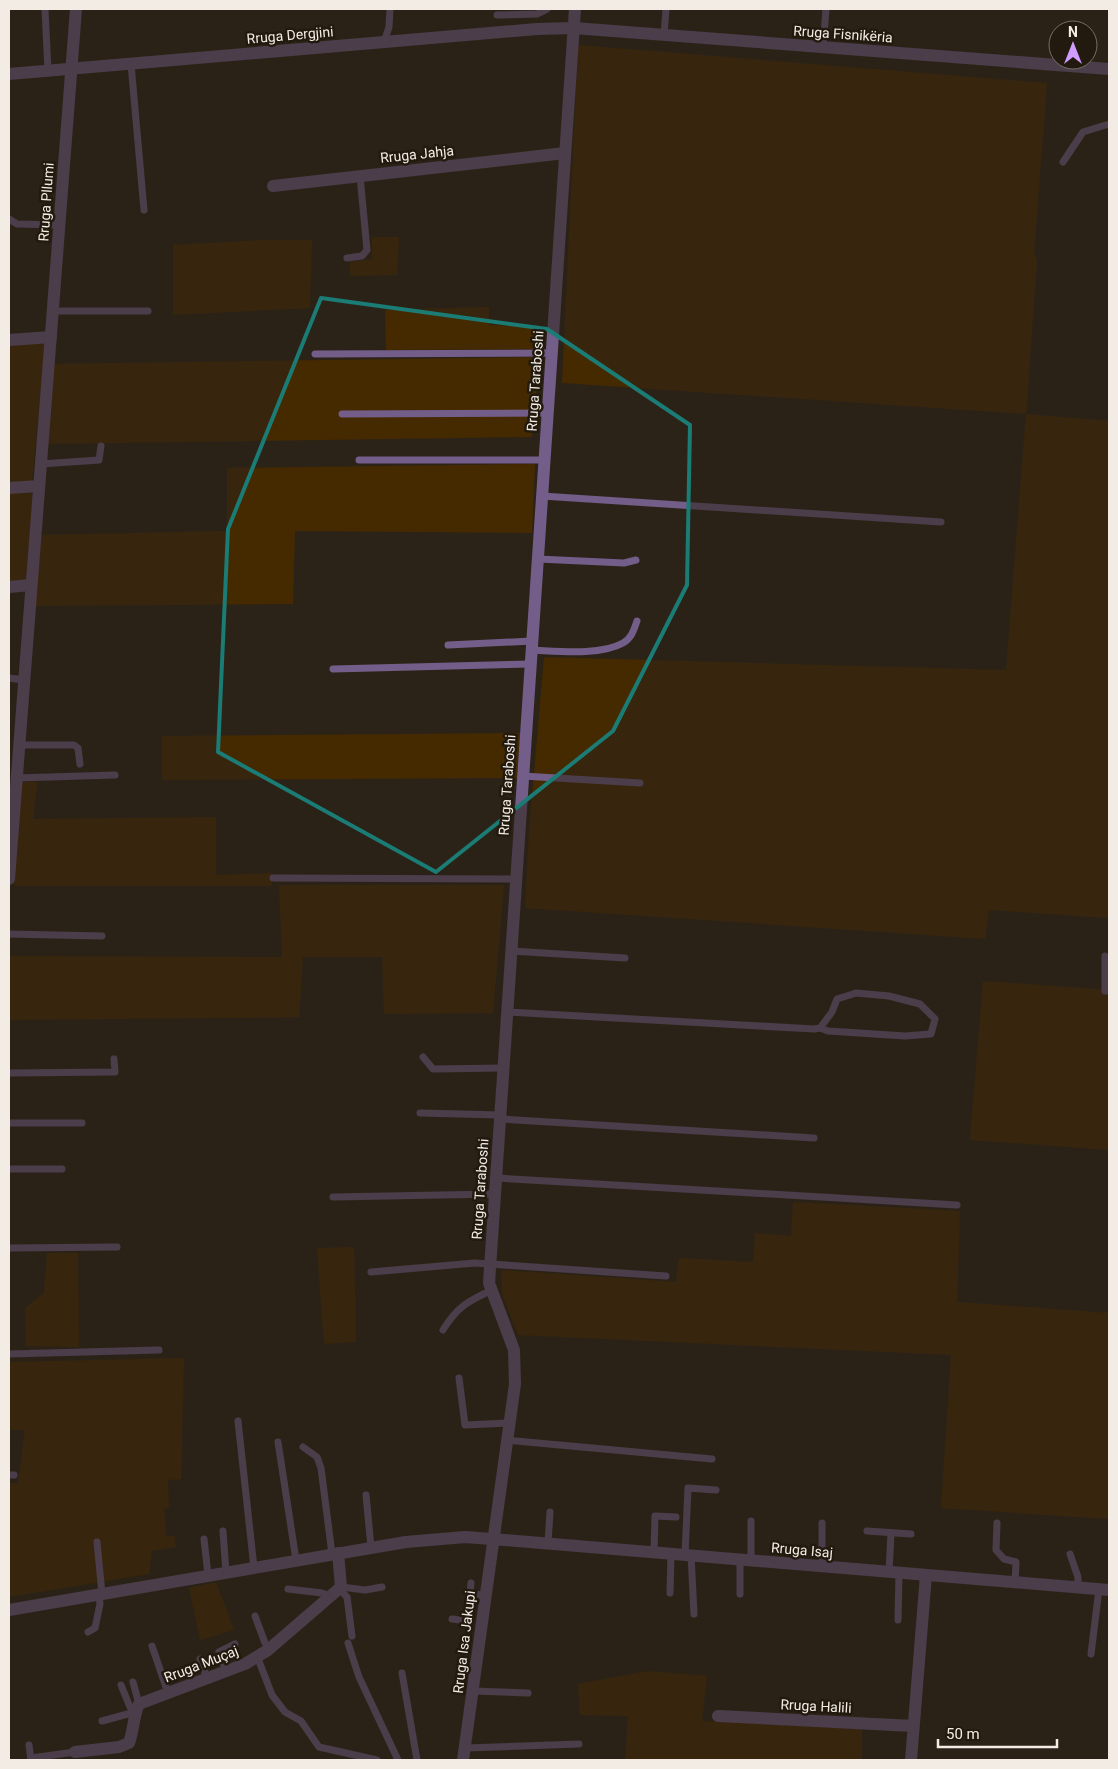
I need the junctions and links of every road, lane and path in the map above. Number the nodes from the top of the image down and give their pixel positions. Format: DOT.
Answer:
graph roads {
  1 [pos="45,9"];
  2 [pos="76,9"];
  3 [pos="390,9"];
  4 [pos="547,9"];
  5 [pos="575,9"];
  6 [pos="666,9"];
  7 [pos="826,9"];
  8 [pos="497,14"];
  9 [pos="537,14"];
  10 [pos="574,28"];
  11 [pos="537,29"];
  12 [pos="664,35"];
  13 [pos="384,42"];
  14 [pos="823,47"];
  15 [pos="131,64"];
  16 [pos="72,69"];
  17 [pos="1109,69"];
  18 [pos="48,71"];
  19 [pos="9,74"];
  20 [pos="1109,124"];
  21 [pos="565,153"];
  22 [pos="1063,162"];
  23 [pos="360,176"];
  24 [pos="273,186"];
  25 [pos="144,210"];
  26 [pos="9,219"];
  27 [pos="59,225"];
  28 [pos="347,258"];
  29 [pos="53,311"];
  30 [pos="148,311"];
  31 [pos="51,338"];
  32 [pos="9,340"];
  33 [pos="552,353"];
  34 [pos="315,354"];
  35 [pos="547,413"];
  36 [pos="342,414"];
  37 [pos="101,446"];
  38 [pos="359,460"];
  39 [pos="544,460"];
  40 [pos="41,464"];
  41 [pos="39,486"];
  42 [pos="9,488"];
  43 [pos="542,496"];
  44 [pos="941,522"];
  45 [pos="538,559"];
  46 [pos="636,560"];
  47 [pos="31,585"];
  48 [pos="9,587"];
  49 [pos="637,621"];
  50 [pos="448,645"];
  51 [pos="532,646"];
  52 [pos="530,664"];
  53 [pos="333,669"];
  54 [pos="9,678"];
  55 [pos="24,680"];
  56 [pos="15,711"];
  57 [pos="19,745"];
  58 [pos="80,764"];
  59 [pos="116,776"];
  60 [pos="523,776"];
  61 [pos="16,778"];
  62 [pos="640,783"];
  63 [pos="11,821"];
  64 [pos="273,878"];
  65 [pos="9,879"];
  66 [pos="516,879"];
  67 [pos="9,934"];
  68 [pos="102,936"];
  69 [pos="511,952"];
  70 [pos="1105,956"];
  71 [pos="625,958"];
  72 [pos="1109,991"];
  73 [pos="507,1012"];
  74 [pos="820,1028"];
  75 [pos="423,1057"];
  76 [pos="114,1059"];
  77 [pos="503,1068"];
  78 [pos="9,1073"];
  79 [pos="420,1113"];
  80 [pos="500,1117"];
  81 [pos="9,1123"];
  82 [pos="82,1123"];
  83 [pos="814,1138"];
  84 [pos="9,1169"];
  85 [pos="62,1169"];
  86 [pos="496,1178"];
  87 [pos="495,1194"];
  88 [pos="333,1197"];
  89 [pos="957,1205"];
  90 [pos="118,1247"];
  91 [pos="9,1248"];
  92 [pos="490,1264"];
  93 [pos="371,1272"];
  94 [pos="666,1276"];
  95 [pos="492,1290"];
  96 [pos="444,1330"];
  97 [pos="159,1350"];
  98 [pos="9,1354"];
  99 [pos="459,1378"];
  100 [pos="238,1421"];
  101 [pos="508,1423"];
  102 [pos="506,1440"];
  103 [pos="278,1442"];
  104 [pos="303,1448"];
  105 [pos="712,1459"];
  106 [pos="716,1490"];
  107 [pos="366,1495"];
  108 [pos="550,1512"];
  109 [pos="676,1517"];
  110 [pos="751,1521"];
  111 [pos="822,1523"];
  112 [pos="997,1523"];
  113 [pos="223,1531"];
  114 [pos="867,1531"];
  115 [pos="891,1533"];
  116 [pos="911,1534"];
  117 [pos="204,1539"];
  118 [pos="492,1539"];
  119 [pos="97,1542"];
  120 [pos="548,1543"];
  121 [pos="371,1548"];
  122 [pos="654,1552"];
  123 [pos="671,1553"];
  124 [pos="335,1554"];
  125 [pos="1070,1554"];
  126 [pos="688,1555"];
  127 [pos="296,1560"];
  128 [pos="745,1560"];
  129 [pos="822,1566"];
  130 [pos="254,1568"];
  131 [pos="226,1572"];
  132 [pos="894,1573"];
  133 [pos="208,1576"];
  134 [pos="926,1576"];
  135 [pos="471,1583"];
  136 [pos="1015,1583"];
  137 [pos="382,1586"];
  138 [pos="1078,1587"];
  139 [pos="288,1589"];
  140 [pos="1104,1589"];
  141 [pos="337,1590"];
  142 [pos="670,1593"];
  143 [pos="100,1594"];
  144 [pos="470,1594"];
  145 [pos="740,1594"];
  146 [pos="485,1595"];
  147 [pos="9,1610"];
  148 [pos="694,1614"];
  149 [pos="255,1616"];
  150 [pos="452,1619"];
  151 [pos="898,1620"];
  152 [pos="88,1632"];
  153 [pos="235,1644"];
  154 [pos="152,1646"];
  155 [pos="270,1648"];
  156 [pos="1091,1654"];
  157 [pos="257,1656"];
  158 [pos="200,1659"];
  159 [pos="226,1671"];
  160 [pos="402,1673"];
  161 [pos="207,1678"];
  162 [pos="133,1682"];
  163 [pos="121,1685"];
  164 [pos="473,1691"];
  165 [pos="168,1693"];
  166 [pos="528,1693"];
  167 [pos="136,1709"];
  168 [pos="718,1716"];
  169 [pos="102,1721"];
  170 [pos="913,1726"];
  171 [pos="579,1744"];
  172 [pos="29,1745"];
  173 [pos="75,1752"];
  174 [pos="464,1754"];
  175 [pos="31,1759"];
  176 [pos="377,1760"];
  177 [pos="398,1760"];
  178 [pos="417,1760"];
  179 [pos="911,1760"];
  1 -- 18 [label="lane"];
  2 -- 16 [label="street, Rruga Pllumi"];
  3 -- 13 [label="lane"];
  4 -- 9 [label="lane"];
  5 -- 10 [label="street, Rruga Taraboshi"];
  6 -- 12 [label="lane"];
  7 -- 14 [label="lane"];
  8 -- 9 [label="lane"];
  9 -- 11 [label="lane"];
  10 -- 11 [label="street, Rruga Dergjini"];
  10 -- 12 [label="street, Rruga Fisnikëria"];
  10 -- 21 [label="street, Rruga Taraboshi"];
  11 -- 13 [label="street, Rruga Dergjini"];
  12 -- 14 [label="street, Rruga Fisnikëria"];
  13 -- 15 [label="street, Rruga Dergjini"];
  14 -- 17 [label="street, Rruga Fisnikëria"];
  15 -- 16 [label="street, Rruga Dergjini"];
  15 -- 25 [label="lane"];
  16 -- 18 [label="street, Rruga Dergjini"];
  16 -- 27 [label="street, Rruga Pllumi"];
  18 -- 19 [label="street, Rruga Dergjini"];
  20 -- 22 [label="lane"];
  21 -- 23 [label="street, Rruga Jahja"];
  21 -- 33 [label="street, Rruga Taraboshi"];
  23 -- 24 [label="street, Rruga Jahja"];
  23 -- 28 [label="lane"];
  26 -- 27 [label="lane"];
  27 -- 29 [label="street, Rruga Pllumi"];
  29 -- 30 [label="lane"];
  29 -- 31 [label="street, Rruga Pllumi"];
  31 -- 32 [label="street"];
  31 -- 40 [label="street, Rruga Pllumi"];
  33 -- 34 [label="lane"];
  33 -- 35 [label="street, Rruga Taraboshi"];
  35 -- 36 [label="lane"];
  35 -- 39 [label="street, Rruga Taraboshi"];
  37 -- 40 [label="lane"];
  38 -- 39 [label="lane"];
  39 -- 43 [label="street, Rruga Taraboshi"];
  40 -- 41 [label="street, Rruga Pllumi"];
  41 -- 42 [label="street"];
  41 -- 47 [label="street, Rruga Pllumi"];
  43 -- 44 [label="lane"];
  43 -- 45 [label="street, Rruga Taraboshi"];
  45 -- 46 [label="lane"];
  45 -- 51 [label="street, Rruga Taraboshi"];
  47 -- 48 [label="street"];
  47 -- 55 [label="street, Rruga Pllumi"];
  49 -- 51 [label="lane"];
  50 -- 51 [label="lane"];
  51 -- 52 [label="street, Rruga Taraboshi"];
  52 -- 53 [label="lane"];
  52 -- 60 [label="street, Rruga Taraboshi"];
  54 -- 55 [label="lane"];
  55 -- 56 [label="street, Rruga Pllumi"];
  56 -- 57 [label="street, Rruga Pllumi"];
  57 -- 58 [label="lane"];
  57 -- 61 [label="street, Rruga Pllumi"];
  59 -- 61 [label="lane"];
  60 -- 62 [label="lane"];
  60 -- 66 [label="street, Rruga Taraboshi"];
  61 -- 63 [label="street, Rruga Pllumi"];
  63 -- 65 [label="street, Rruga Pllumi"];
  64 -- 66 [label="lane"];
  66 -- 69 [label="street, Rruga Taraboshi"];
  67 -- 68 [label="lane"];
  69 -- 71 [label="lane"];
  69 -- 73 [label="street, Rruga Taraboshi"];
  70 -- 72 [label="lane"];
  73 -- 74 [label="lane"];
  73 -- 77 [label="street, Rruga Taraboshi"];
  74 -- 74 [label="lane"];
  75 -- 77 [label="lane"];
  76 -- 78 [label="lane"];
  77 -- 80 [label="street, Rruga Taraboshi"];
  79 -- 80 [label="lane"];
  80 -- 83 [label="lane"];
  80 -- 86 [label="street, Rruga Taraboshi"];
  81 -- 82 [label="lane"];
  84 -- 85 [label="lane"];
  86 -- 87 [label="street, Rruga Taraboshi"];
  86 -- 89 [label="lane"];
  87 -- 88 [label="lane"];
  87 -- 92 [label="street, Rruga Taraboshi"];
  90 -- 91 [label="lane"];
  92 -- 93 [label="lane"];
  92 -- 94 [label="lane"];
  92 -- 95 [label="street, Rruga Taraboshi"];
  95 -- 96 [label="lane"];
  95 -- 101 [label="street, Rruga Taraboshi"];
  97 -- 98 [label="lane"];
  99 -- 101 [label="lane"];
  100 -- 130 [label="lane"];
  101 -- 102 [label="street, Rruga Taraboshi"];
  102 -- 105 [label="lane"];
  102 -- 118 [label="street, Rruga Taraboshi"];
  103 -- 127 [label="lane"];
  104 -- 124 [label="lane"];
  106 -- 126 [label="lane"];
  107 -- 121 [label="lane"];
  108 -- 120 [label="lane"];
  109 -- 122 [label="lane"];
  110 -- 128 [label="lane"];
  111 -- 129 [label="lane"];
  112 -- 136 [label="lane"];
  113 -- 131 [label="lane"];
  114 -- 115 [label="lane"];
  115 -- 116 [label="lane"];
  115 -- 132 [label="lane"];
  117 -- 133 [label="lane"];
  118 -- 120 [label="street, Rruga Isaj"];
  118 -- 121 [label="street"];
  118 -- 146 [label="street, Rruga Isa Jakupi"];
  119 -- 143 [label="lane"];
  120 -- 122 [label="street, Rruga Isaj"];
  121 -- 124 [label="street"];
  122 -- 123 [label="street, Rruga Isaj"];
  123 -- 126 [label="street, Rruga Isaj"];
  123 -- 142 [label="lane"];
  124 -- 127 [label="street"];
  124 -- 141 [label="street"];
  125 -- 138 [label="lane"];
  126 -- 128 [label="street, Rruga Isaj"];
  126 -- 148 [label="lane"];
  127 -- 130 [label="street"];
  128 -- 129 [label="street, Rruga Isaj"];
  128 -- 145 [label="lane"];
  129 -- 132 [label="street, Rruga Isaj"];
  130 -- 131 [label="street"];
  131 -- 133 [label="street"];
  132 -- 134 [label="street, Rruga Isaj"];
  132 -- 151 [label="lane"];
  133 -- 143 [label="street"];
  134 -- 136 [label="street, Rruga Isaj"];
  134 -- 170 [label="street"];
  135 -- 144 [label="lane"];
  136 -- 138 [label="street, Rruga Isaj"];
  137 -- 141 [label="lane"];
  138 -- 140 [label="street, Rruga Isaj"];
  139 -- 141 [label="lane"];
  140 -- 156 [label="lane"];
  141 -- 155 [label="street, Rruga Muçaj"];
  141 -- 177 [label="lane"];
  143 -- 147 [label="street"];
  143 -- 152 [label="lane"];
  144 -- 146 [label="lane"];
  144 -- 150 [label="lane"];
  146 -- 164 [label="street, Rruga Isa Jakupi"];
  149 -- 155 [label="lane"];
  153 -- 159 [label="lane"];
  154 -- 165 [label="lane"];
  155 -- 157 [label="street, Rruga Muçaj"];
  157 -- 159 [label="street, Rruga Muçaj"];
  157 -- 176 [label="lane"];
  158 -- 161 [label="lane"];
  159 -- 161 [label="street, Rruga Muçaj"];
  160 -- 178 [label="lane"];
  161 -- 165 [label="street, Rruga Muçaj"];
  162 -- 167 [label="lane"];
  163 -- 167 [label="lane"];
  164 -- 166 [label="lane"];
  164 -- 174 [label="street, Rruga Isa Jakupi"];
  165 -- 167 [label="street, Rruga Muçaj"];
  167 -- 169 [label="lane"];
  167 -- 173 [label="street"];
  168 -- 170 [label="street, Rruga Halili"];
  170 -- 179 [label="street"];
  171 -- 174 [label="lane, Rruga Isa Jakupi"];
  172 -- 175 [label="lane"];
  173 -- 175 [label="lane"];
}
